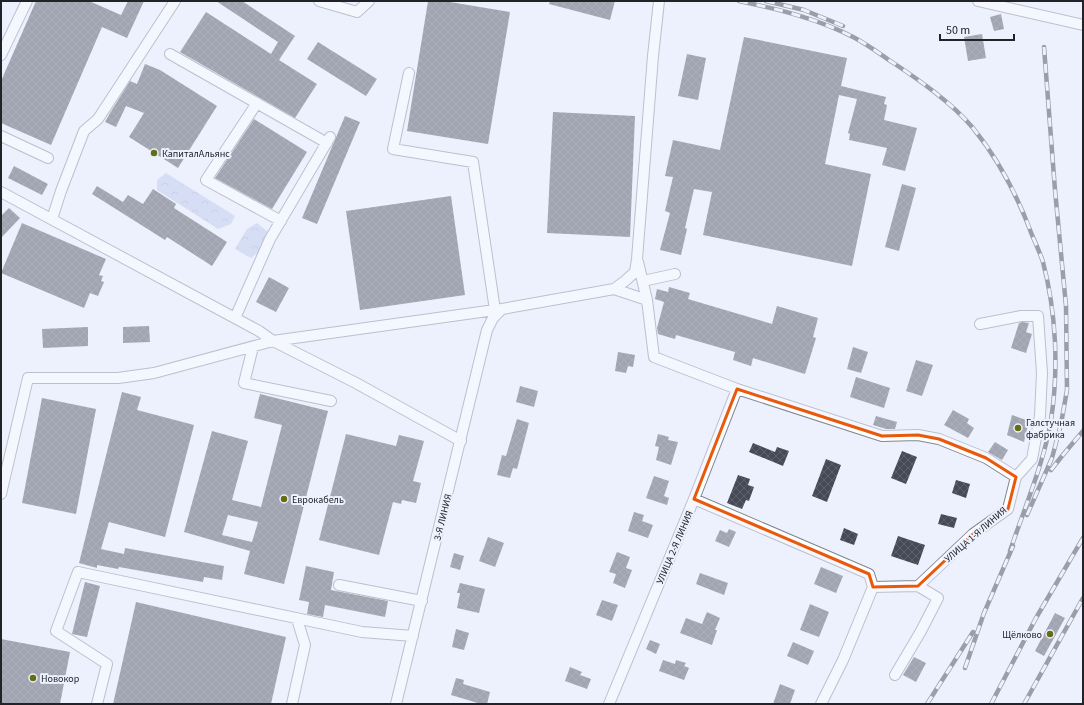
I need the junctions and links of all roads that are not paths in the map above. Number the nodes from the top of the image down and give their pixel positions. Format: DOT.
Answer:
graph roads {
  1 [pos="27,1"];
  2 [pos="175,1"];
  3 [pos="319,1"];
  4 [pos="369,1"];
  5 [pos="659,1"];
  6 [pos="978,1"];
  7 [pos="1083,25"];
  8 [pos="170,54"];
  9 [pos="1,55"];
  10 [pos="409,73"];
  11 [pos="257,103"];
  12 [pos="1,136"];
  13 [pos="48,158"];
  14 [pos="1,192"];
  15 [pos="52,219"];
  16 [pos="280,221"];
  17 [pos="638,259"];
  18 [pos="675,274"];
  19 [pos="643,281"];
  20 [pos="614,289"];
  21 [pos="647,300"];
  22 [pos="498,310"];
  23 [pos="235,318"];
  24 [pos="980,324"];
  25 [pos="273,341"];
  26 [pos="253,347"];
  27 [pos="737,388"];
  28 [pos="331,401"];
  29 [pos="461,440"];
  30 [pos="1016,477"];
  31 [pos="1,494"];
  32 [pos="694,499"];
  33 [pos="339,586"];
  34 [pos="918,586"];
  35 [pos="873,587"];
  36 [pos="422,601"];
  37 [pos="297,618"];
  38 [pos="413,636"];
  39 [pos="895,675"];
  40 [pos="97,704"];
  41 [pos="292,704"];
  42 [pos="396,704"];
  43 [pos="609,704"];
  44 [pos="821,704"];
  1 -- 9 [label="street"];
  2 -- 15 [label="street"];
  3 -- 4 [label="street"];
  5 -- 17 [label="street"];
  6 -- 7 [label="street"];
  8 -- 11 [label="street"];
  10 -- 22 [label="street"];
  11 -- 16 [label="street"];
  11 -- 16 [label="street"];
  12 -- 13 [label="street"];
  14 -- 15 [label="street"];
  15 -- 23 [label="street"];
  16 -- 23 [label="street"];
  17 -- 19 [label="street"];
  17 -- 20 [label="street"];
  18 -- 19 [label="street"];
  19 -- 21 [label="street"];
  20 -- 21 [label="street"];
  20 -- 22 [label="street"];
  21 -- 27 [label="street"];
  22 -- 25 [label="street"];
  22 -- 29 [label="street, 3-Я ЛИНИЯ"];
  23 -- 25 [label="street"];
  24 -- 30 [label="street"];
  25 -- 26 [label="street"];
  25 -- 29 [label="street"];
  26 -- 28 [label="street"];
  26 -- 31 [label="street"];
  27 -- 30 [label="street"];
  27 -- 32 [label="street, УЛИЦА 2-Я ЛИНИЯ"];
  29 -- 36 [label="street, 3-Я ЛИНИЯ"];
  30 -- 34 [label="street, УЛИЦА 1-Я ЛИНИЯ"];
  32 -- 35 [label="street"];
  32 -- 43 [label="street, УЛИЦА 2-Я ЛИНИЯ"];
  33 -- 36 [label="street"];
  34 -- 35 [label="street"];
  34 -- 39 [label="street"];
  35 -- 44 [label="street"];
  36 -- 38 [label="street, 3-Я ЛИНИЯ"];
  37 -- 38 [label="street"];
  37 -- 40 [label="street"];
  37 -- 41 [label="street"];
  38 -- 42 [label="street, 3-Я ЛИНИЯ"];
}
